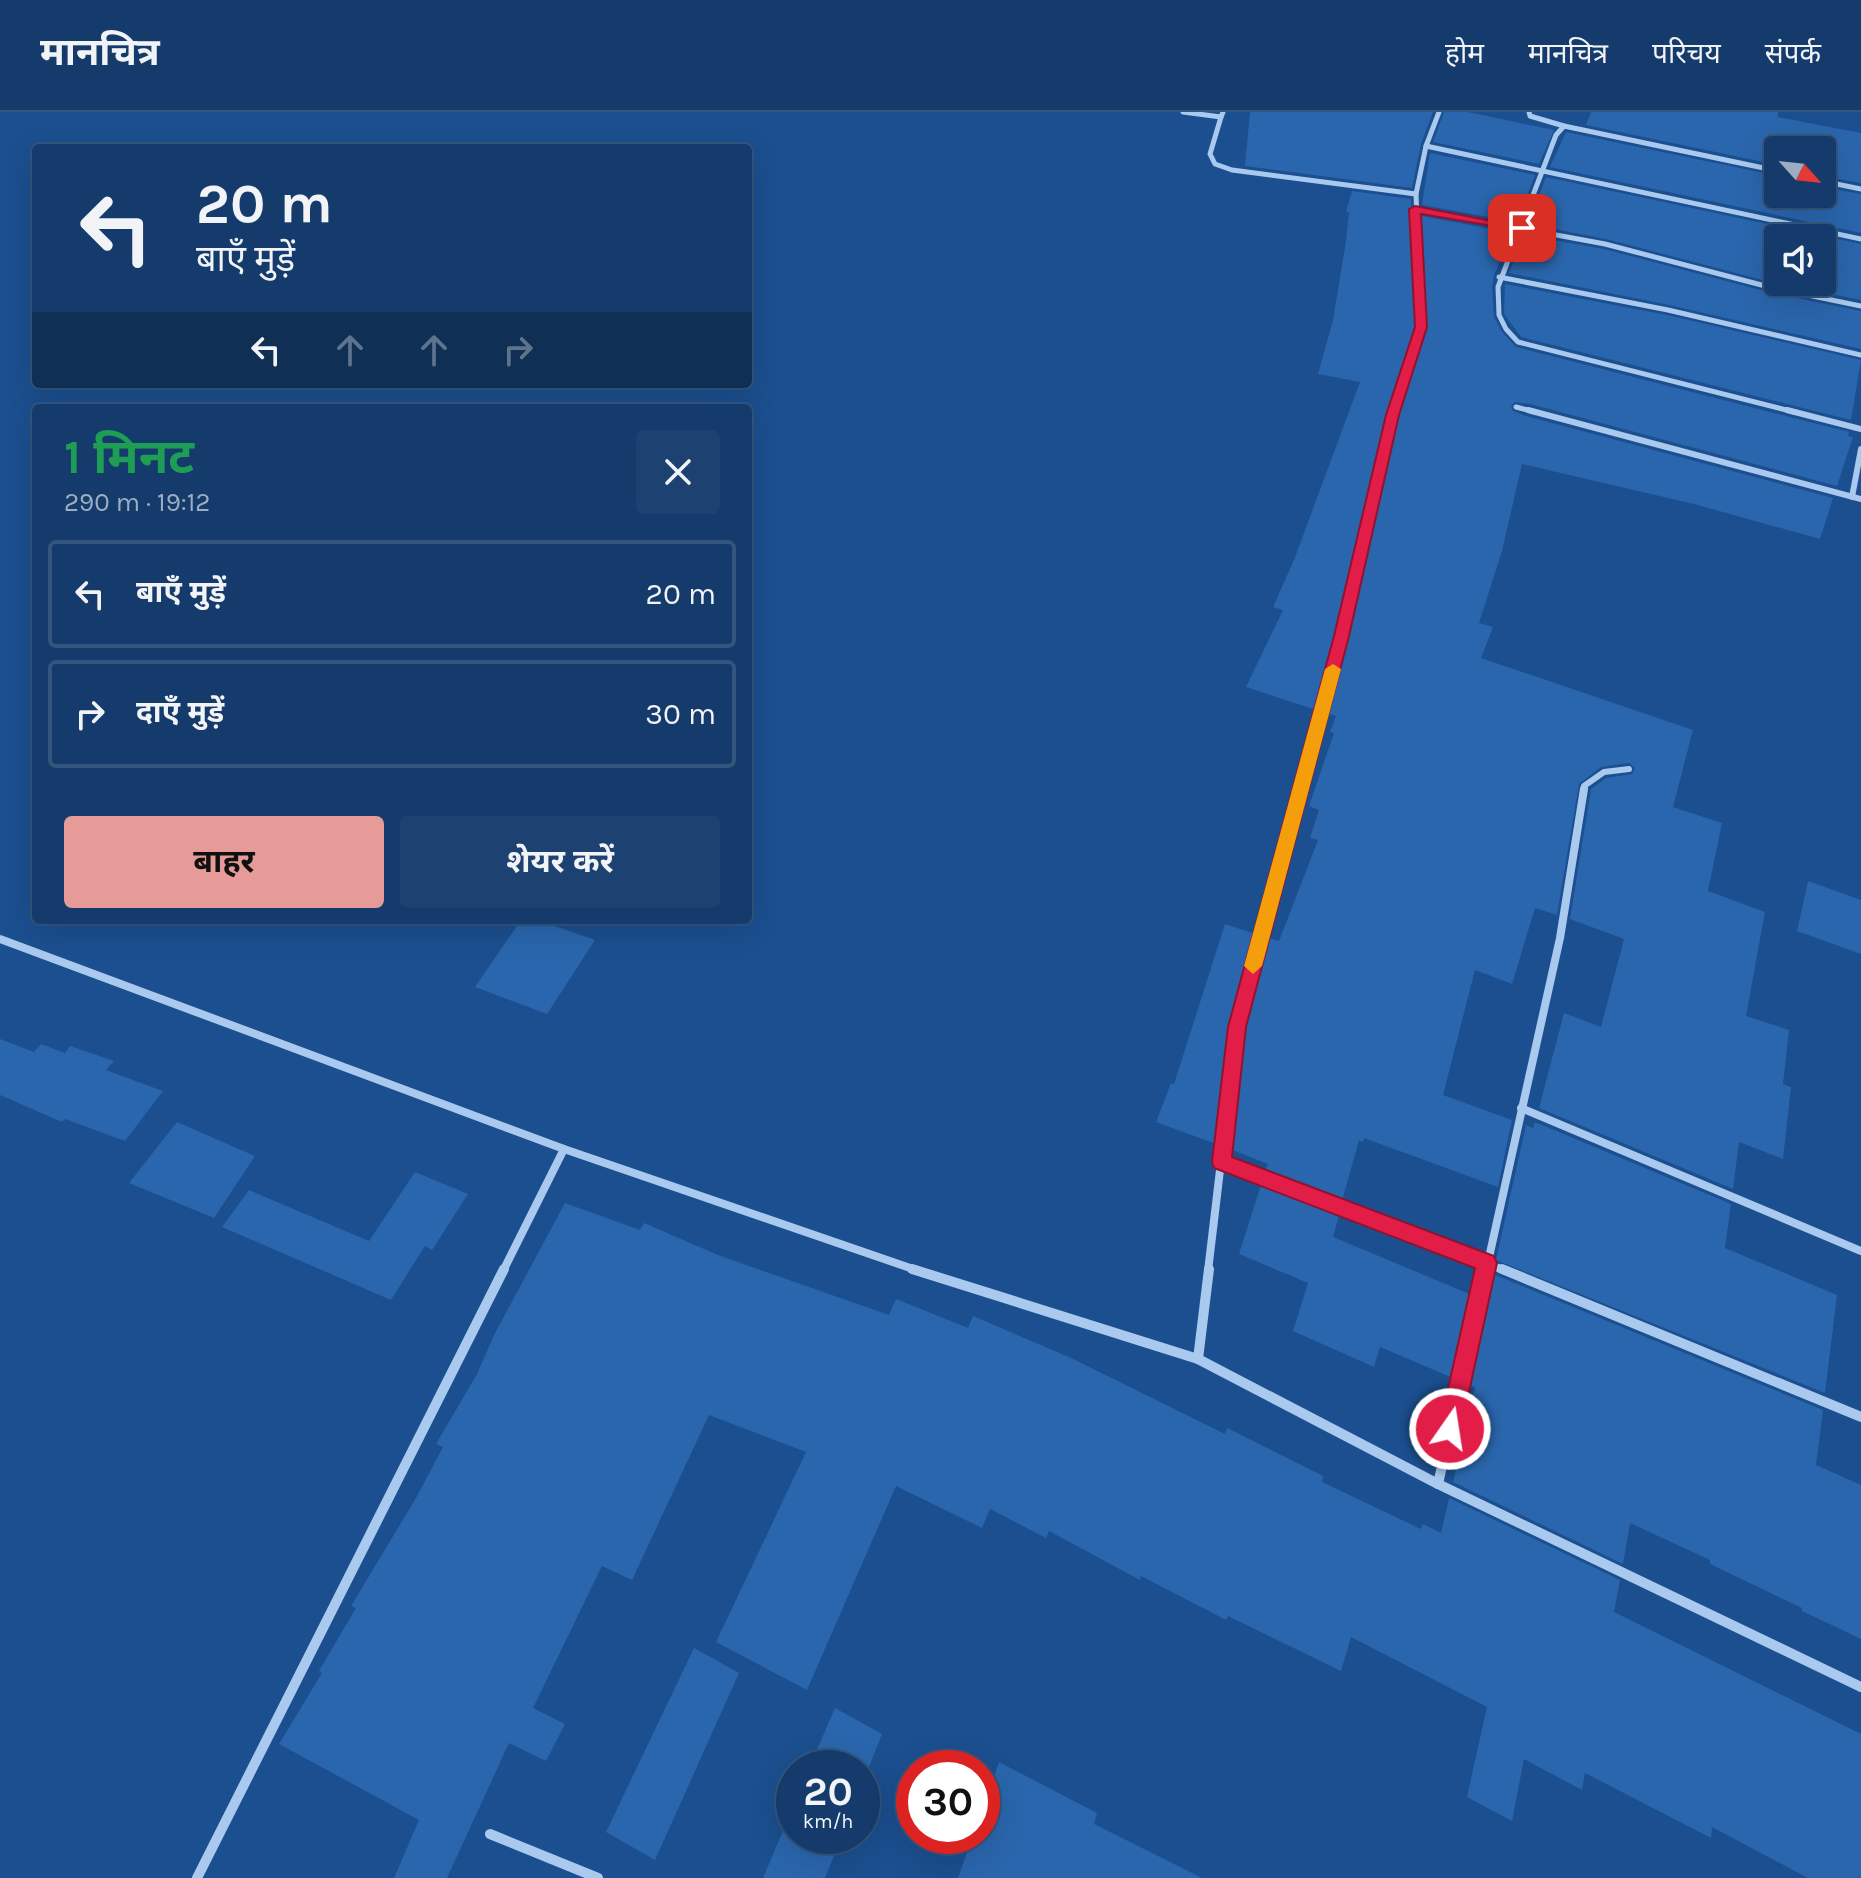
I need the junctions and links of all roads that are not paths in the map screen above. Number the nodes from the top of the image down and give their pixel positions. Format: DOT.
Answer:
graph roads {
  1 [pos="1183,112"];
  2 [pos="1439,112"];
  3 [pos="1529,112"];
  4 [pos="1222,115"];
  5 [pos="1564,126"];
  6 [pos="1426,146"];
  7 [pos="1764,168"];
  8 [pos="1542,169"];
  9 [pos="1836,184"];
  10 [pos="1861,189"];
  11 [pos="1416,194"];
  12 [pos="1415,209"];
  13 [pos="1522,228"];
  14 [pos="1861,239"];
  15 [pos="1499,277"];
  16 [pos="1861,306"];
  17 [pos="1861,355"];
  18 [pos="1516,407"];
  19 [pos="1861,429"];
  20 [pos="1861,449"];
  21 [pos="1852,497"];
  22 [pos="1861,499"];
  23 [pos="1629,769"];
  24 [pos="0,939"];
  25 [pos="1521,1108"];
  26 [pos="564,1149"];
  27 [pos="1221,1162"];
  28 [pos="1861,1251"];
  29 [pos="1487,1263"];
  30 [pos="1198,1359"];
  31 [pos="1861,1417"];
  32 [pos="1438,1484"];
  33 [pos="1861,1687"];
  34 [pos="490,1834"];
  35 [pos="197,1878"];
  36 [pos="598,1878"];
  1 -- 4 [label="street"];
  2 -- 6 [label="street"];
  3 -- 5 [label="street"];
  4 -- 11 [label="street"];
  5 -- 7 [label="street"];
  5 -- 8 [label="street"];
  6 -- 8 [label="street"];
  6 -- 11 [label="street"];
  8 -- 13 [label="street"];
  8 -- 14 [label="street"];
  9 -- 10 [label="street"];
  11 -- 12 [label="street"];
  12 -- 13 [label="street"];
  12 -- 27 [label="street"];
  13 -- 15 [label="street"];
  13 -- 16 [label="street"];
  15 -- 17 [label="street"];
  15 -- 19 [label="street"];
  18 -- 21 [label="street"];
  20 -- 21 [label="street"];
  21 -- 22 [label="street"];
  23 -- 25 [label="street"];
  24 -- 26 [label="street"];
  25 -- 28 [label="street"];
  25 -- 29 [label="street"];
  26 -- 30 [label="street"];
  26 -- 35 [label="street"];
  27 -- 29 [label="street"];
  27 -- 30 [label="street"];
  29 -- 31 [label="street"];
  29 -- 32 [label="street"];
  30 -- 32 [label="street"];
  32 -- 33 [label="street"];
  34 -- 36 [label="street"];
}
